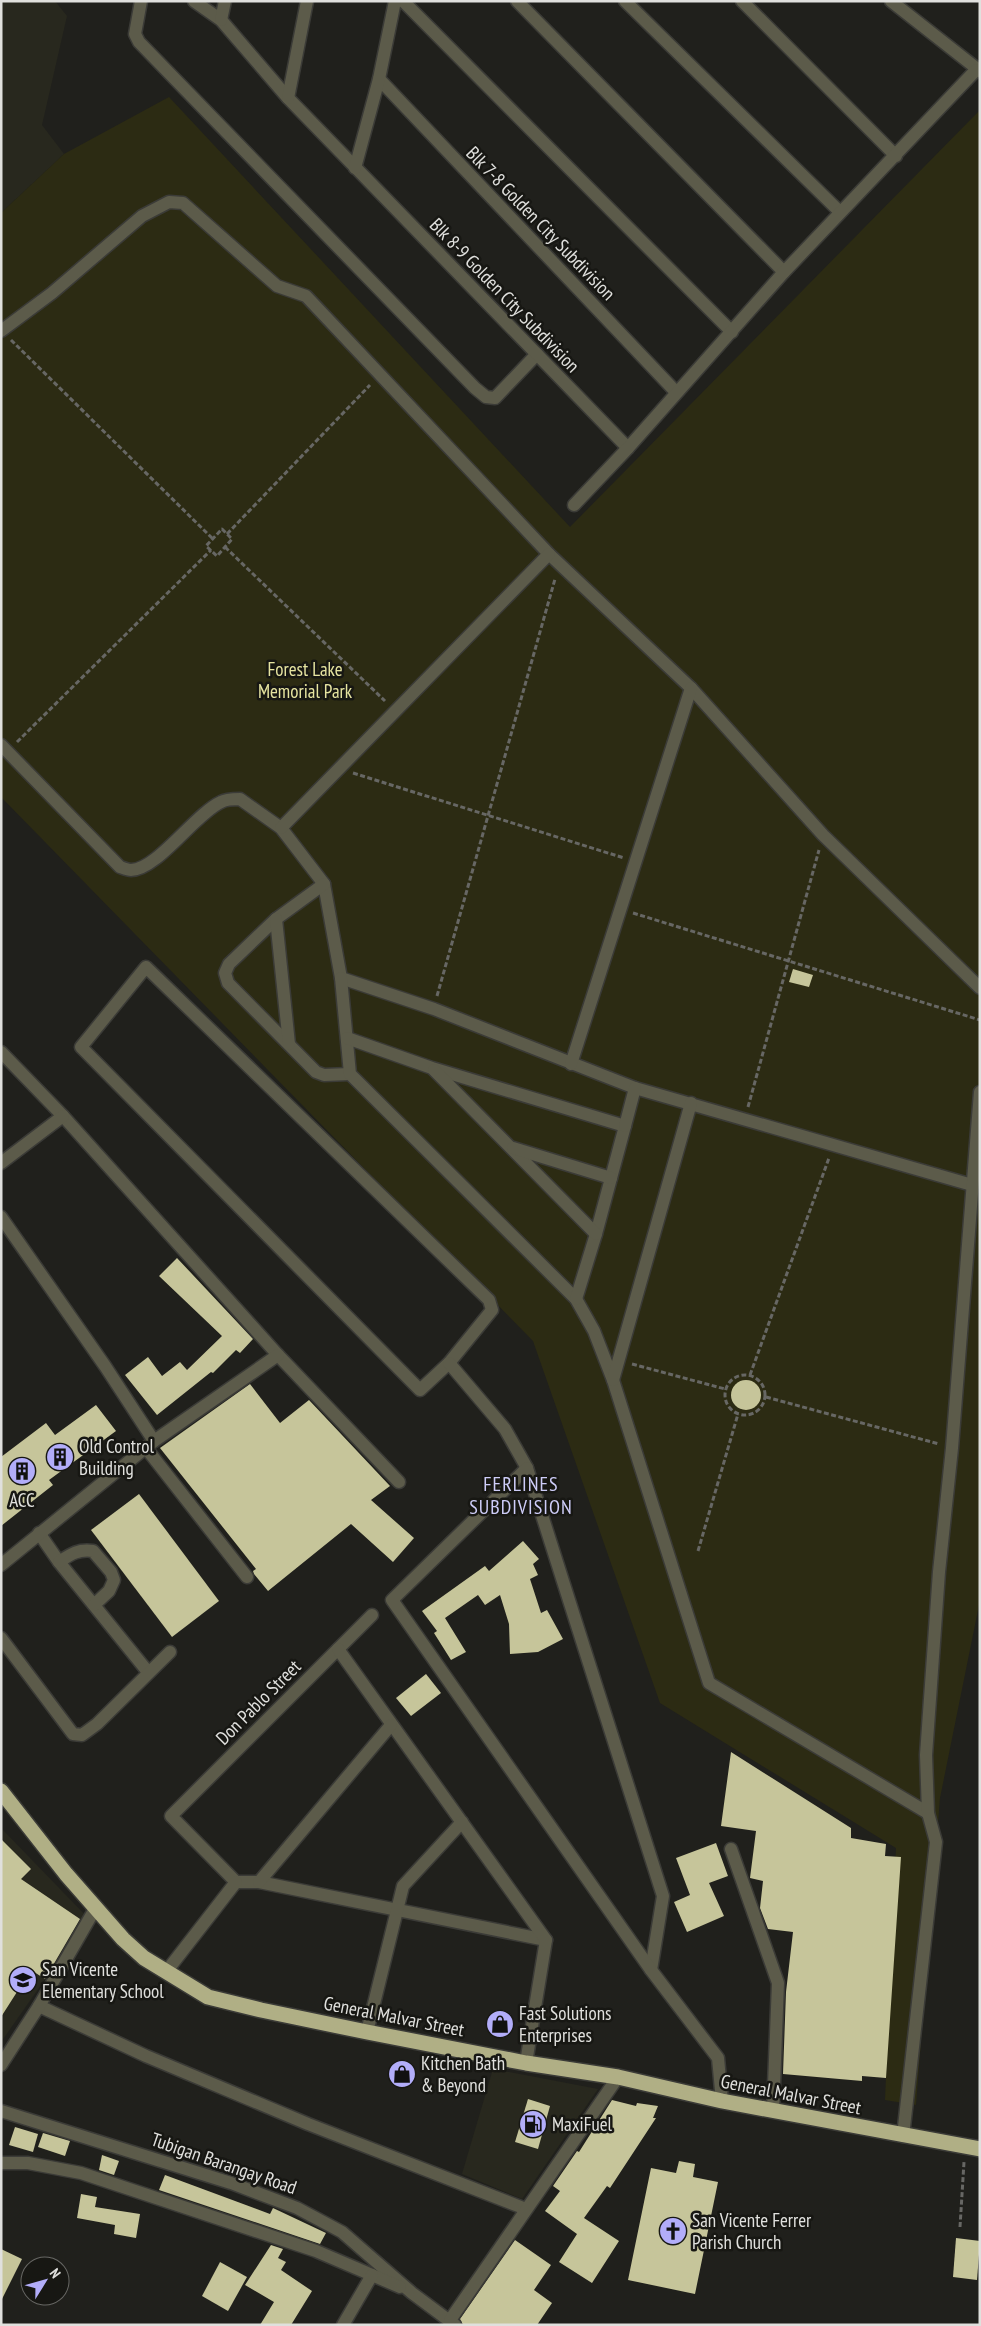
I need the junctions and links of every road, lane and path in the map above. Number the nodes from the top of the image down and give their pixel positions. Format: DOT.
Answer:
graph roads {
  1 [pos="141,1"];
  2 [pos="194,1"];
  3 [pos="224,1"];
  4 [pos="307,1"];
  5 [pos="395,1"];
  6 [pos="403,1"];
  7 [pos="516,1"];
  8 [pos="625,1"];
  9 [pos="742,1"];
  10 [pos="891,1"];
  11 [pos="221,20"];
  12 [pos="978,70"];
  13 [pos="379,79"];
  14 [pos="288,98"];
  15 [pos="896,156"];
  16 [pos="356,168"];
  17 [pos="840,212"];
  18 [pos="784,272"];
  19 [pos="1,331"];
  20 [pos="732,332"];
  21 [pos="537,354"];
  22 [pos="381,374"];
  23 [pos="676,392"];
  24 [pos="628,448"];
  25 [pos="574,505"];
  26 [pos="227,534"];
  27 [pos="213,538"];
  28 [pos="224,547"];
  29 [pos="211,550"];
  30 [pos="549,554"];
  31 [pos="560,564"];
  32 [pos="691,688"];
  33 [pos="397,712"];
  34 [pos="4,748"];
  35 [pos="338,769"];
  36 [pos="488,816"];
  37 [pos="281,828"];
  38 [pos="823,835"];
  39 [pos="636,861"];
  40 [pos="324,884"];
  41 [pos="620,909"];
  42 [pos="276,919"];
  43 [pos="789,961"];
  44 [pos="341,978"];
  45 [pos="980,988"];
  46 [pos="434,1009"];
  47 [pos="980,1020"];
  48 [pos="347,1038"];
  49 [pos="289,1044"];
  50 [pos="1,1052"];
  51 [pos="571,1064"];
  52 [pos="432,1068"];
  53 [pos="350,1074"];
  54 [pos="635,1088"];
  55 [pos="980,1092"];
  56 [pos="691,1103"];
  57 [pos="64,1116"];
  58 [pos="744,1120"];
  59 [pos="625,1126"];
  60 [pos="833,1146"];
  61 [pos="511,1147"];
  62 [pos="1,1163"];
  63 [pos="611,1178"];
  64 [pos="972,1185"];
  65 [pos="1,1217"];
  66 [pos="596,1234"];
  67 [pos="576,1299"];
  68 [pos="278,1355"];
  69 [pos="619,1361"];
  70 [pos="449,1363"];
  71 [pos="750,1375"];
  72 [pos="613,1380"];
  73 [pos="725,1389"];
  74 [pos="766,1397"];
  75 [pos="738,1414"];
  76 [pos="150,1444"];
  77 [pos="952,1448"];
  78 [pos="527,1468"];
  79 [pos="399,1482"];
  80 [pos="39,1533"];
  81 [pos="698,1551"];
  82 [pos="59,1562"];
  83 [pos="1,1565"];
  84 [pos="247,1577"];
  85 [pos="94,1605"];
  86 [pos="372,1615"];
  87 [pos="1,1638"];
  88 [pos="338,1649"];
  89 [pos="170,1652"];
  90 [pos="148,1672"];
  91 [pos="391,1725"];
  92 [pos="1,1791"];
  93 [pos="928,1813"];
  94 [pos="462,1822"];
  95 [pos="730,1849"];
  96 [pos="236,1882"];
  97 [pos="260,1882"];
  98 [pos="95,1909"];
  99 [pos="398,1910"];
  100 [pos="546,1940"];
  101 [pos="651,1970"];
  102 [pos="166,1972"];
  103 [pos="39,2006"];
  104 [pos="367,2032"];
  105 [pos="526,2063"];
  106 [pos="1,2065"];
  107 [pos="618,2076"];
  108 [pos="722,2101"];
  109 [pos="1,2111"];
  110 [pos="772,2111"];
  111 [pos="903,2136"];
  112 [pos="972,2148"];
  113 [pos="1,2163"];
  114 [pos="526,2209"];
  115 [pos="960,2227"];
  116 [pos="372,2275"];
  117 [pos="412,2292"];
  118 [pos="453,2323"];
  119 [pos="343,2325"];
  1 -- 21 [label="street"];
  2 -- 11 [label="street, Blk 8-9 Golden City Subdivision"];
  3 -- 11 [label="street"];
  4 -- 14 [label="street"];
  5 -- 13 [label="street"];
  6 -- 20 [label="street"];
  7 -- 18 [label="street"];
  8 -- 17 [label="street"];
  9 -- 15 [label="street"];
  10 -- 12 [label="street"];
  11 -- 14 [label="street, Blk 8-9 Golden City Subdivision"];
  12 -- 15 [label="street"];
  13 -- 16 [label="street"];
  13 -- 23 [label="street, Blk 7-8 Golden City Subdivision"];
  14 -- 16 [label="street, Blk 8-9 Golden City Subdivision"];
  15 -- 17 [label="street"];
  16 -- 21 [label="street, Blk 8-9 Golden City Subdivision"];
  17 -- 18 [label="street"];
  18 -- 20 [label="street"];
  19 -- 22 [label="street"];
  19 -- 27 [label="path"];
  20 -- 23 [label="street"];
  21 -- 24 [label="street, Blk 8-9 Golden City Subdivision"];
  22 -- 26 [label="path"];
  22 -- 30 [label="street"];
  23 -- 24 [label="street"];
  24 -- 25 [label="street"];
  26 -- 27 [label="path"];
  26 -- 28 [label="path"];
  27 -- 29 [label="path"];
  28 -- 29 [label="path"];
  28 -- 33 [label="path"];
  29 -- 34 [label="path"];
  30 -- 31 [label="street"];
  30 -- 33 [label="street"];
  31 -- 32 [label="street"];
  31 -- 36 [label="path"];
  32 -- 38 [label="street"];
  32 -- 39 [label="street"];
  33 -- 35 [label="street"];
  34 -- 37 [label="street"];
  35 -- 36 [label="path"];
  35 -- 37 [label="street"];
  36 -- 39 [label="path"];
  36 -- 46 [label="path"];
  37 -- 40 [label="street"];
  38 -- 43 [label="path"];
  38 -- 45 [label="street"];
  39 -- 41 [label="street"];
  40 -- 42 [label="street"];
  40 -- 44 [label="street"];
  41 -- 43 [label="path"];
  41 -- 51 [label="street"];
  42 -- 49 [label="street"];
  42 -- 49 [label="street"];
  43 -- 47 [label="path"];
  43 -- 58 [label="path"];
  44 -- 46 [label="street"];
  44 -- 48 [label="street"];
  46 -- 51 [label="street"];
  48 -- 52 [label="street"];
  48 -- 53 [label="street"];
  49 -- 53 [label="street"];
  50 -- 57 [label="street"];
  51 -- 54 [label="street"];
  52 -- 59 [label="street"];
  52 -- 61 [label="street"];
  53 -- 67 [label="street"];
  54 -- 56 [label="street"];
  54 -- 59 [label="street"];
  55 -- 64 [label="street"];
  56 -- 58 [label="street"];
  56 -- 69 [label="street"];
  57 -- 62 [label="street"];
  57 -- 68 [label="street"];
  58 -- 60 [label="street"];
  59 -- 63 [label="street"];
  60 -- 64 [label="street"];
  60 -- 71 [label="path"];
  61 -- 63 [label="street"];
  61 -- 66 [label="street"];
  63 -- 66 [label="street"];
  64 -- 77 [label="street"];
  65 -- 76 [label="street"];
  66 -- 67 [label="street"];
  67 -- 72 [label="street"];
  68 -- 76 [label="street"];
  68 -- 79 [label="street"];
  69 -- 72 [label="street"];
  69 -- 73 [label="path"];
  70 -- 70 [label="street"];
  70 -- 78 [label="street"];
  71 -- 73 [label="path"];
  71 -- 74 [label="path"];
  72 -- 93 [label="street"];
  73 -- 75 [label="path"];
  74 -- 75 [label="path"];
  74 -- 77 [label="path"];
  75 -- 81 [label="path"];
  76 -- 80 [label="street"];
  76 -- 84 [label="street"];
  77 -- 93 [label="street"];
  78 -- 101 [label="street"];
  78 -- 101 [label="street"];
  80 -- 82 [label="street"];
  80 -- 83 [label="street"];
  82 -- 85 [label="street"];
  82 -- 85 [label="street"];
  85 -- 90 [label="street"];
  86 -- 88 [label="street, Don Pablo Street"];
  87 -- 90 [label="street"];
  88 -- 91 [label="street"];
  88 -- 96 [label="street, Don Pablo Street"];
  89 -- 90 [label="street"];
  91 -- 94 [label="street"];
  91 -- 97 [label="street"];
  92 -- 98 [label="highway, General Malvar Street"];
  93 -- 111 [label="street"];
  94 -- 99 [label="street"];
  94 -- 100 [label="street"];
  95 -- 110 [label="street"];
  96 -- 97 [label="street"];
  96 -- 102 [label="street"];
  97 -- 99 [label="street"];
  98 -- 102 [label="highway, General Malvar Street"];
  98 -- 103 [label="street"];
  99 -- 100 [label="street"];
  99 -- 104 [label="street"];
  100 -- 105 [label="street"];
  101 -- 108 [label="street"];
  102 -- 104 [label="highway, General Malvar Street"];
  103 -- 106 [label="street"];
  103 -- 114 [label="street"];
  104 -- 105 [label="highway, General Malvar Street"];
  105 -- 107 [label="highway, General Malvar Street"];
  107 -- 108 [label="highway, General Malvar Street"];
  107 -- 114 [label="street"];
  108 -- 110 [label="highway, General Malvar Street"];
  109 -- 117 [label="street, Tubigan Barangay Road"];
  110 -- 111 [label="highway, General Malvar Street"];
  111 -- 112 [label="highway, General Malvar Street"];
  112 -- 115 [label="path"];
  113 -- 116 [label="street"];
  114 -- 118 [label="street"];
  116 -- 117 [label="street"];
  116 -- 119 [label="street"];
  117 -- 118 [label="street"];
}
